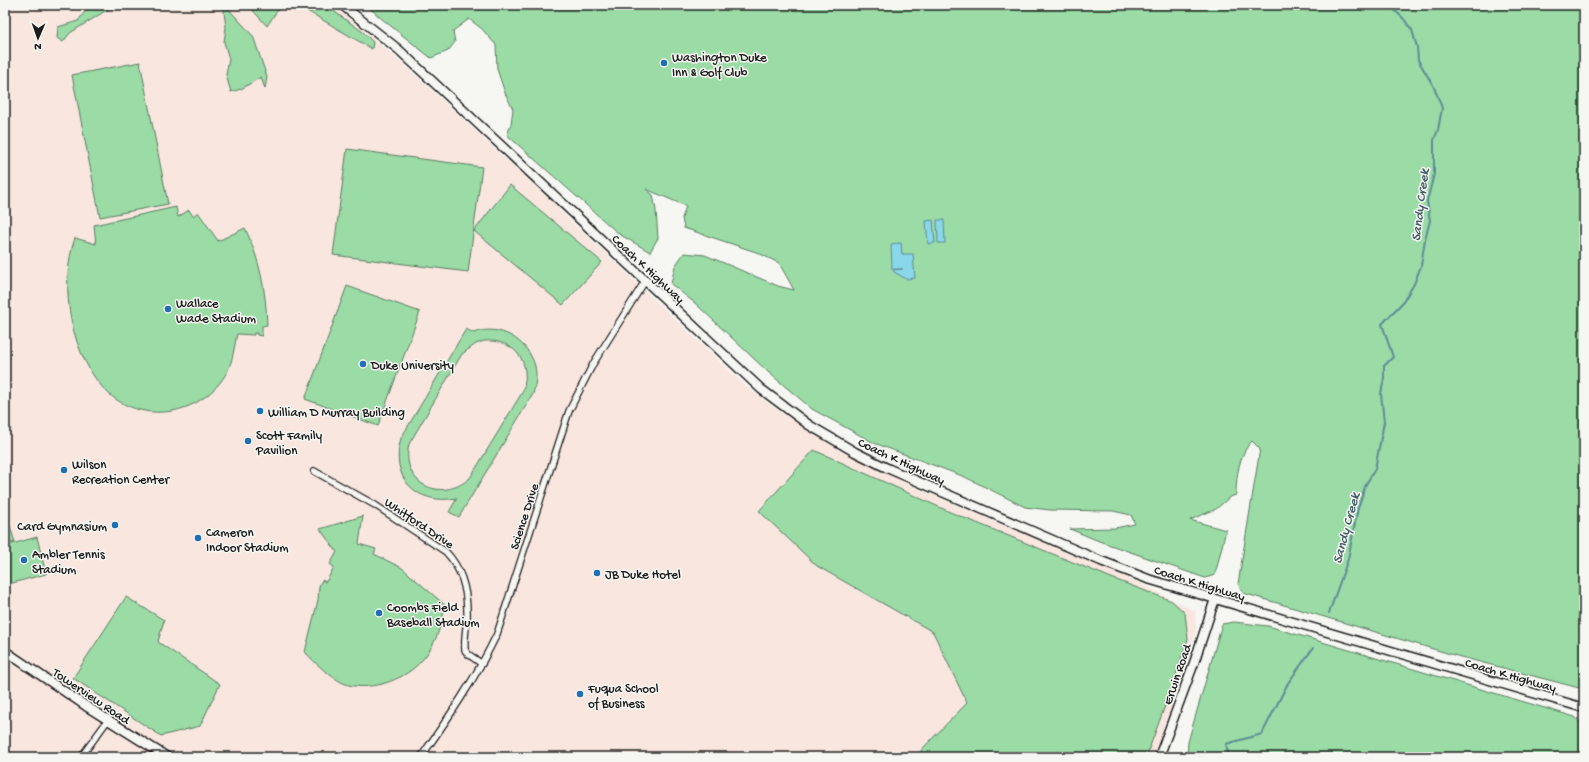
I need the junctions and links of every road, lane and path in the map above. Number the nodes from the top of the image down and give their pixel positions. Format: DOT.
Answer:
graph roads {
  1 [pos="342,5"];
  2 [pos="645,281"];
  3 [pos="314,471"];
  4 [pos="1215,599"];
  5 [pos="5,651"];
  6 [pos="482,664"];
  7 [pos="1584,708"];
  8 [pos="108,720"];
  9 [pos="81,757"];
  10 [pos="167,757"];
  11 [pos="421,757"];
  12 [pos="1159,757"];
  1 -- 2 [label="main road, Coach K Highway"];
  2 -- 4 [label="main road, Coach K Highway"];
  2 -- 6 [label="street, Science Drive"];
  3 -- 6 [label="street, Whitford Drive"];
  4 -- 7 [label="main road, Coach K Highway"];
  4 -- 12 [label="main road, Erwin Road"];
  5 -- 8 [label="main road, Towerview Road"];
  6 -- 11 [label="street, Science Drive"];
  8 -- 9 [label="street"];
  8 -- 10 [label="main road, Towerview Road"];
}
